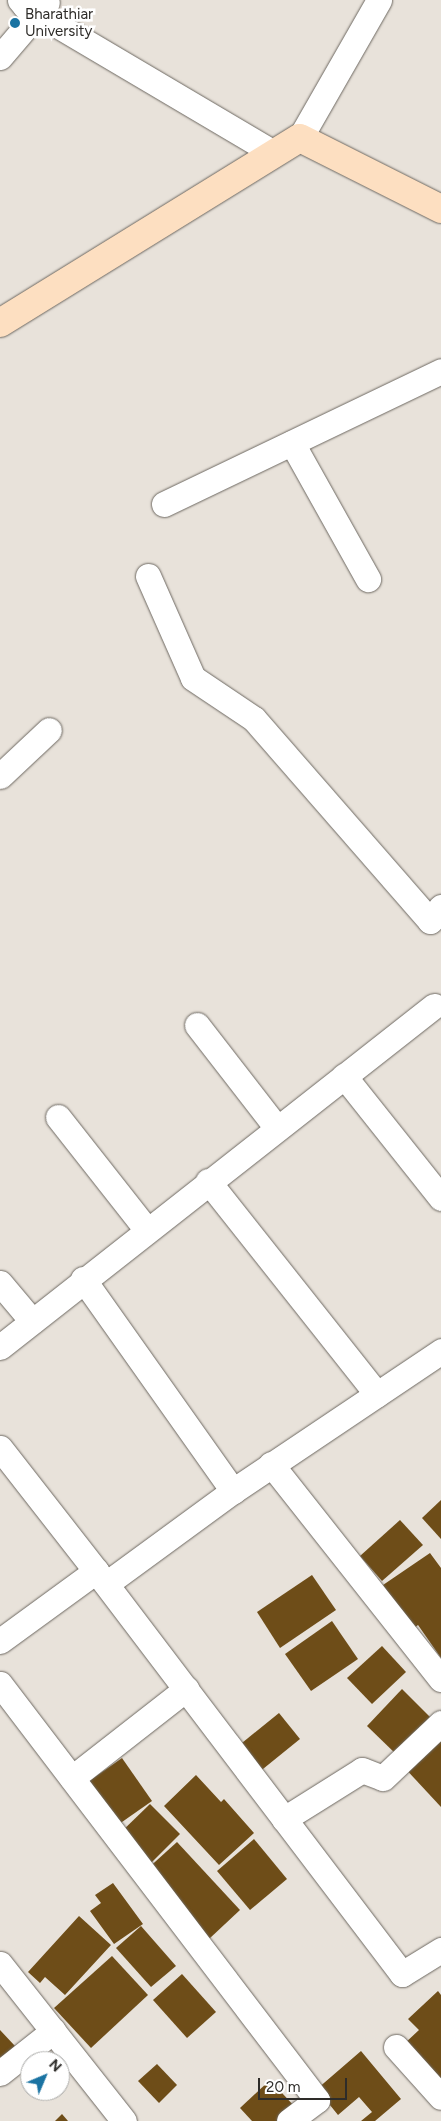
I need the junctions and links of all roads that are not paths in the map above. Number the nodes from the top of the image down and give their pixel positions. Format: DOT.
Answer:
graph roads {
  1 [pos="379,0"];
  2 [pos="35,4"];
  3 [pos="0,57"];
  4 [pos="300,138"];
  5 [pos="274,153"];
  6 [pos="441,208"];
  7 [pos="0,322"];
  8 [pos="441,371"];
  9 [pos="292,443"];
  10 [pos="164,504"];
  11 [pos="148,576"];
  12 [pos="368,579"];
  13 [pos="48,730"];
  14 [pos="0,776"];
  15 [pos="441,906"];
  16 [pos="434,1006"];
  17 [pos="197,1025"];
  18 [pos="344,1076"];
  19 [pos="58,1117"];
  20 [pos="277,1128"];
  21 [pos="208,1182"];
  22 [pos="441,1198"];
  23 [pos="146,1230"];
  24 [pos="83,1279"];
  25 [pos="0,1283"];
  26 [pos="32,1321"];
  27 [pos="0,1347"];
  28 [pos="441,1351"];
  29 [pos="377,1394"];
  30 [pos="0,1448"];
  31 [pos="271,1464"];
  32 [pos="233,1491"];
  33 [pos="101,1577"];
  34 [pos="0,1641"];
  35 [pos="441,1679"];
  36 [pos="0,1684"];
  37 [pos="186,1689"];
  38 [pos="441,1723"];
  39 [pos="72,1778"];
  40 [pos="284,1819"];
  41 [pos="441,1950"];
  42 [pos="0,1964"];
  43 [pos="53,2031"];
  44 [pos="396,2047"];
  45 [pos="0,2073"];
  46 [pos="441,2097"];
  47 [pos="124,2121"];
  48 [pos="289,2121"];
  1 -- 4 [label="street"];
  2 -- 3 [label="street"];
  2 -- 5 [label="street"];
  4 -- 5 [label="street"];
  4 -- 6 [label="street"];
  5 -- 7 [label="street"];
  8 -- 9 [label="street"];
  9 -- 10 [label="street"];
  9 -- 12 [label="street"];
  11 -- 15 [label="street"];
  13 -- 14 [label="street"];
  16 -- 18 [label="street"];
  17 -- 20 [label="street"];
  18 -- 20 [label="street"];
  18 -- 22 [label="street"];
  19 -- 23 [label="street"];
  20 -- 21 [label="street"];
  21 -- 23 [label="street"];
  21 -- 29 [label="street"];
  23 -- 24 [label="street"];
  24 -- 26 [label="street"];
  24 -- 32 [label="street"];
  25 -- 26 [label="street"];
  26 -- 27 [label="street"];
  28 -- 29 [label="street"];
  29 -- 31 [label="street"];
  30 -- 33 [label="street"];
  31 -- 32 [label="street"];
  31 -- 35 [label="street"];
  32 -- 33 [label="street"];
  33 -- 34 [label="street"];
  33 -- 37 [label="street"];
  36 -- 39 [label="street"];
  37 -- 39 [label="street"];
  37 -- 40 [label="street"];
  38 -- 40 [label="street"];
  39 -- 48 [label="street"];
  40 -- 41 [label="street"];
  42 -- 43 [label="street"];
  43 -- 45 [label="street"];
  43 -- 47 [label="street"];
  44 -- 46 [label="street"];
}
